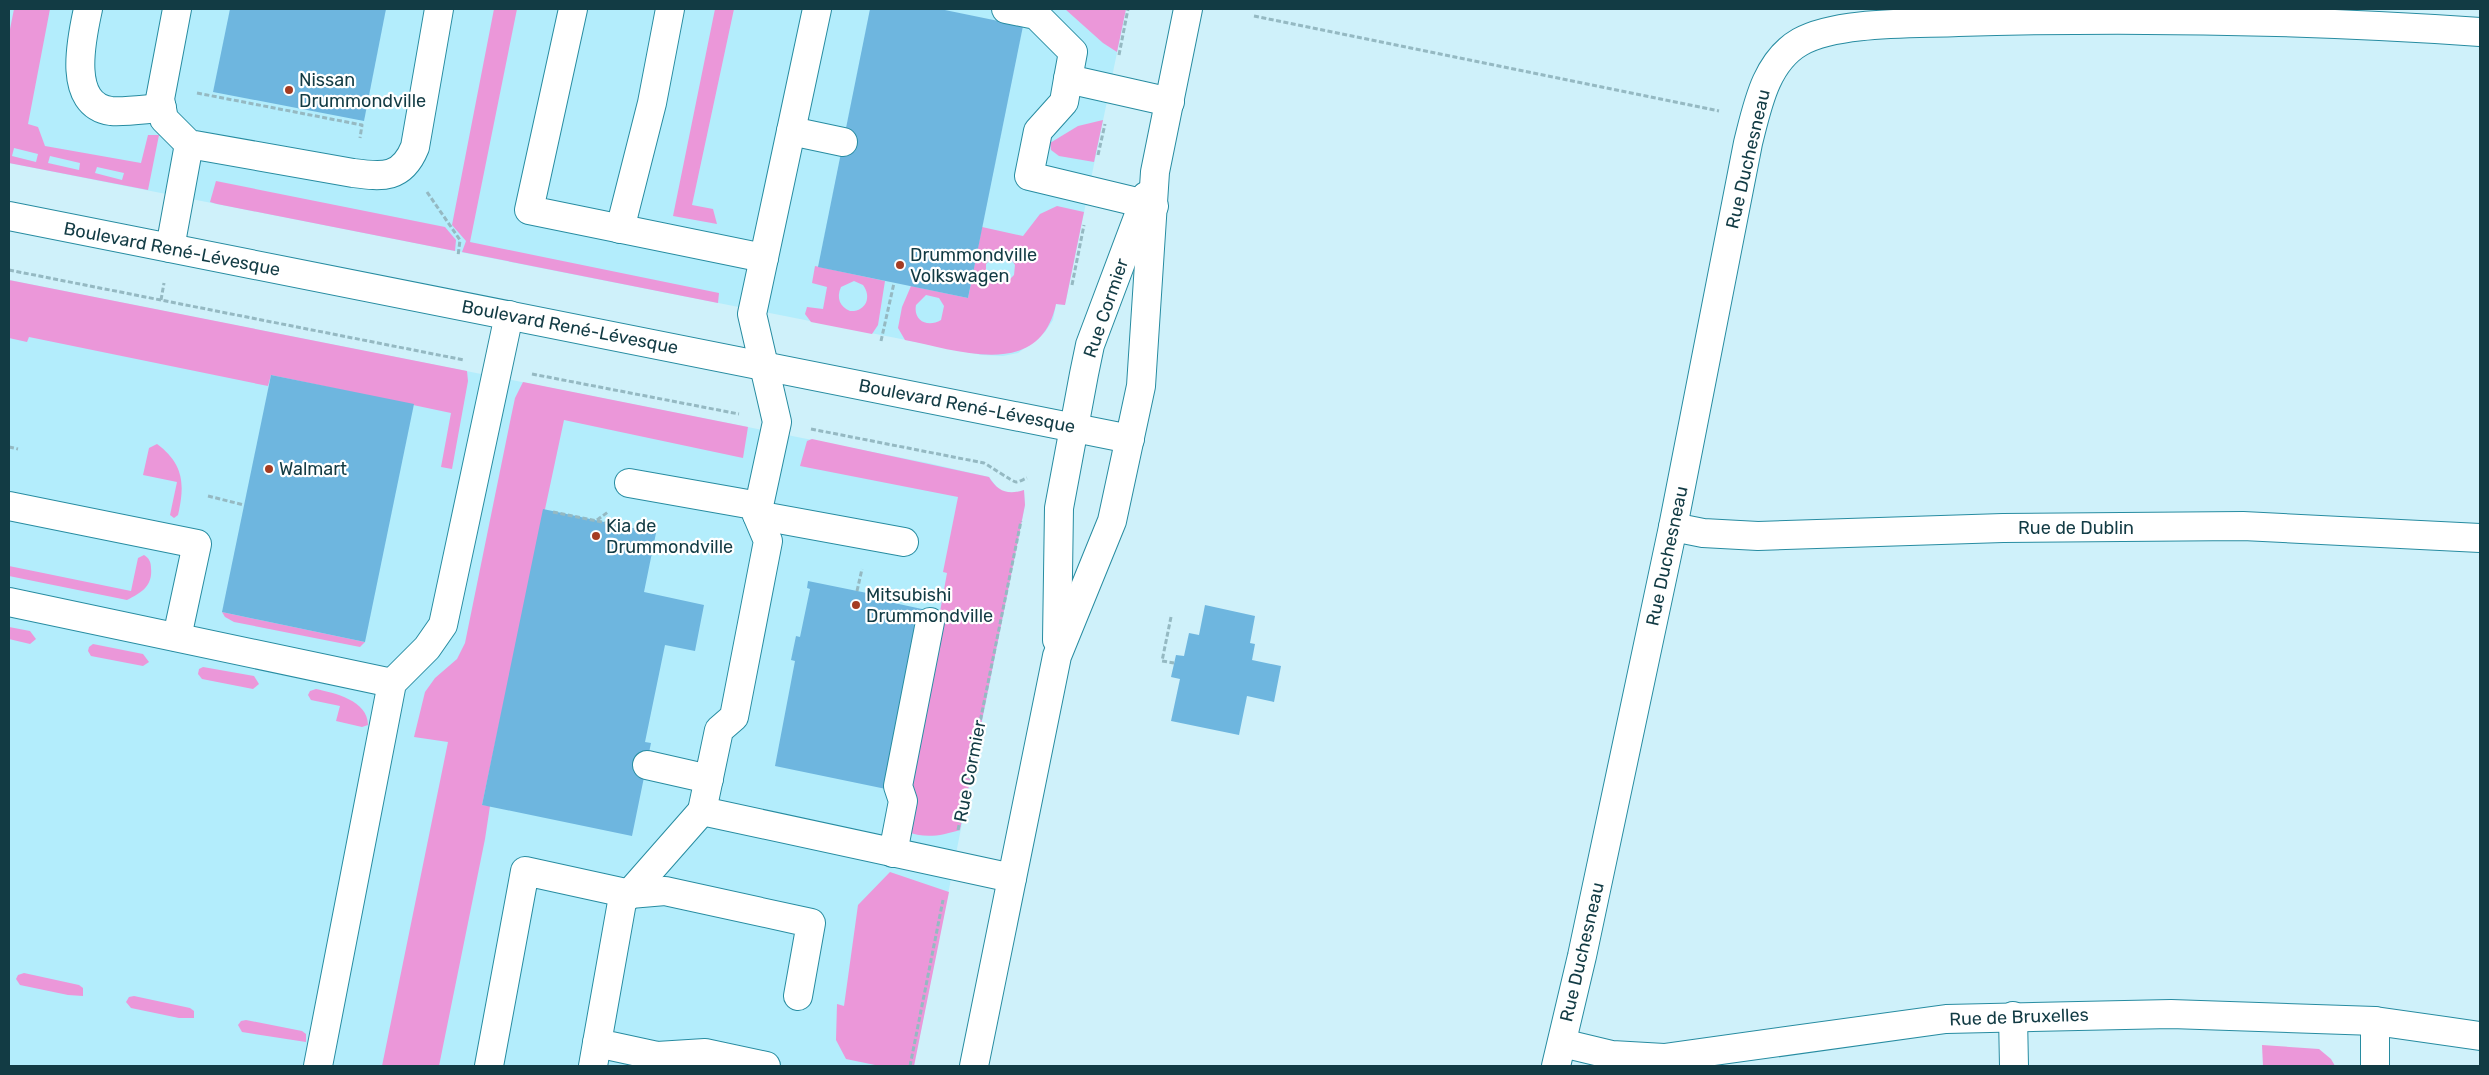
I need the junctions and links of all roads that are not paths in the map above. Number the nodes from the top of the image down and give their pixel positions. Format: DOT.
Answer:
graph roads {
  1 [pos="88,9"];
  2 [pos="177,9"];
  3 [pos="439,9"];
  4 [pos="573,9"];
  5 [pos="670,9"];
  6 [pos="817,9"];
  7 [pos="1006,9"];
  8 [pos="1188,9"];
  9 [pos="2362,17"];
  10 [pos="2480,32"];
  11 [pos="1068,79"];
  12 [pos="1170,102"];
  13 [pos="162,108"];
  14 [pos="791,131"];
  15 [pos="843,142"];
  16 [pos="189,144"];
  17 [pos="1149,205"];
  18 [pos="9,216"];
  19 [pos="620,229"];
  20 [pos="170,248"];
  21 [pos="764,258"];
  22 [pos="509,315"];
  23 [pos="765,366"];
  24 [pos="1074,427"];
  25 [pos="1130,439"];
  26 [pos="629,483"];
  27 [pos="9,506"];
  28 [pos="758,510"];
  29 [pos="1673,527"];
  30 [pos="2480,538"];
  31 [pos="904,542"];
  32 [pos="9,602"];
  33 [pos="930,622"];
  34 [pos="177,637"];
  35 [pos="1057,656"];
  36 [pos="392,683"];
  37 [pos="646,765"];
  38 [pos="709,779"];
  39 [pos="702,811"];
  40 [pos="893,853"];
  41 [pos="1012,878"];
  42 [pos="630,894"];
  43 [pos="798,996"];
  44 [pos="2013,1016"];
  45 [pos="2375,1021"];
  46 [pos="2480,1036"];
  47 [pos="595,1055"];
  48 [pos="1559,1055"];
  49 [pos="318,1066"];
  50 [pos="489,1066"];
  51 [pos="766,1066"];
  52 [pos="974,1066"];
  53 [pos="2014,1066"];
  54 [pos="2375,1066"];
  1 -- 13 [label="street"];
  2 -- 13 [label="street"];
  3 -- 16 [label="street"];
  4 -- 19 [label="street"];
  5 -- 19 [label="street"];
  6 -- 14 [label="street"];
  7 -- 11 [label="street"];
  8 -- 12 [label="street, Rue Cormier"];
  9 -- 10 [label="street"];
  9 -- 29 [label="street, Rue Duchesneau"];
  11 -- 12 [label="street"];
  11 -- 17 [label="street"];
  12 -- 17 [label="street, Rue Cormier"];
  13 -- 16 [label="street"];
  14 -- 15 [label="street"];
  14 -- 21 [label="street"];
  16 -- 20 [label="street"];
  17 -- 24 [label="street, Rue Cormier"];
  17 -- 25 [label="street, Rue Cormier"];
  18 -- 20 [label="street, Boulevard René-Lévesque"];
  19 -- 21 [label="street"];
  20 -- 22 [label="street, Boulevard René-Lévesque"];
  21 -- 23 [label="street"];
  22 -- 23 [label="street, Boulevard René-Lévesque"];
  22 -- 36 [label="street"];
  23 -- 24 [label="street, Boulevard René-Lévesque"];
  23 -- 28 [label="street"];
  24 -- 25 [label="street, Boulevard René-Lévesque"];
  24 -- 35 [label="street, Rue Cormier"];
  25 -- 35 [label="street, Rue Cormier"];
  26 -- 28 [label="street"];
  27 -- 34 [label="street"];
  28 -- 31 [label="street"];
  28 -- 38 [label="street"];
  29 -- 30 [label="street, Rue de Dublin"];
  29 -- 48 [label="street, Rue Duchesneau"];
  32 -- 34 [label="street"];
  33 -- 40 [label="street"];
  34 -- 36 [label="street"];
  35 -- 41 [label="street, Rue Cormier"];
  36 -- 49 [label="street"];
  37 -- 38 [label="street"];
  38 -- 39 [label="street"];
  39 -- 40 [label="street"];
  39 -- 42 [label="street"];
  40 -- 41 [label="street"];
  41 -- 52 [label="street, Rue Cormier"];
  42 -- 43 [label="street"];
  42 -- 47 [label="street"];
  42 -- 50 [label="street"];
  44 -- 45 [label="street, Rue de Bruxelles"];
  44 -- 48 [label="street, Rue de Bruxelles"];
  44 -- 53 [label="street"];
  45 -- 46 [label="street, Rue de Bruxelles"];
  45 -- 54 [label="street"];
  47 -- 51 [label="street"];
}
